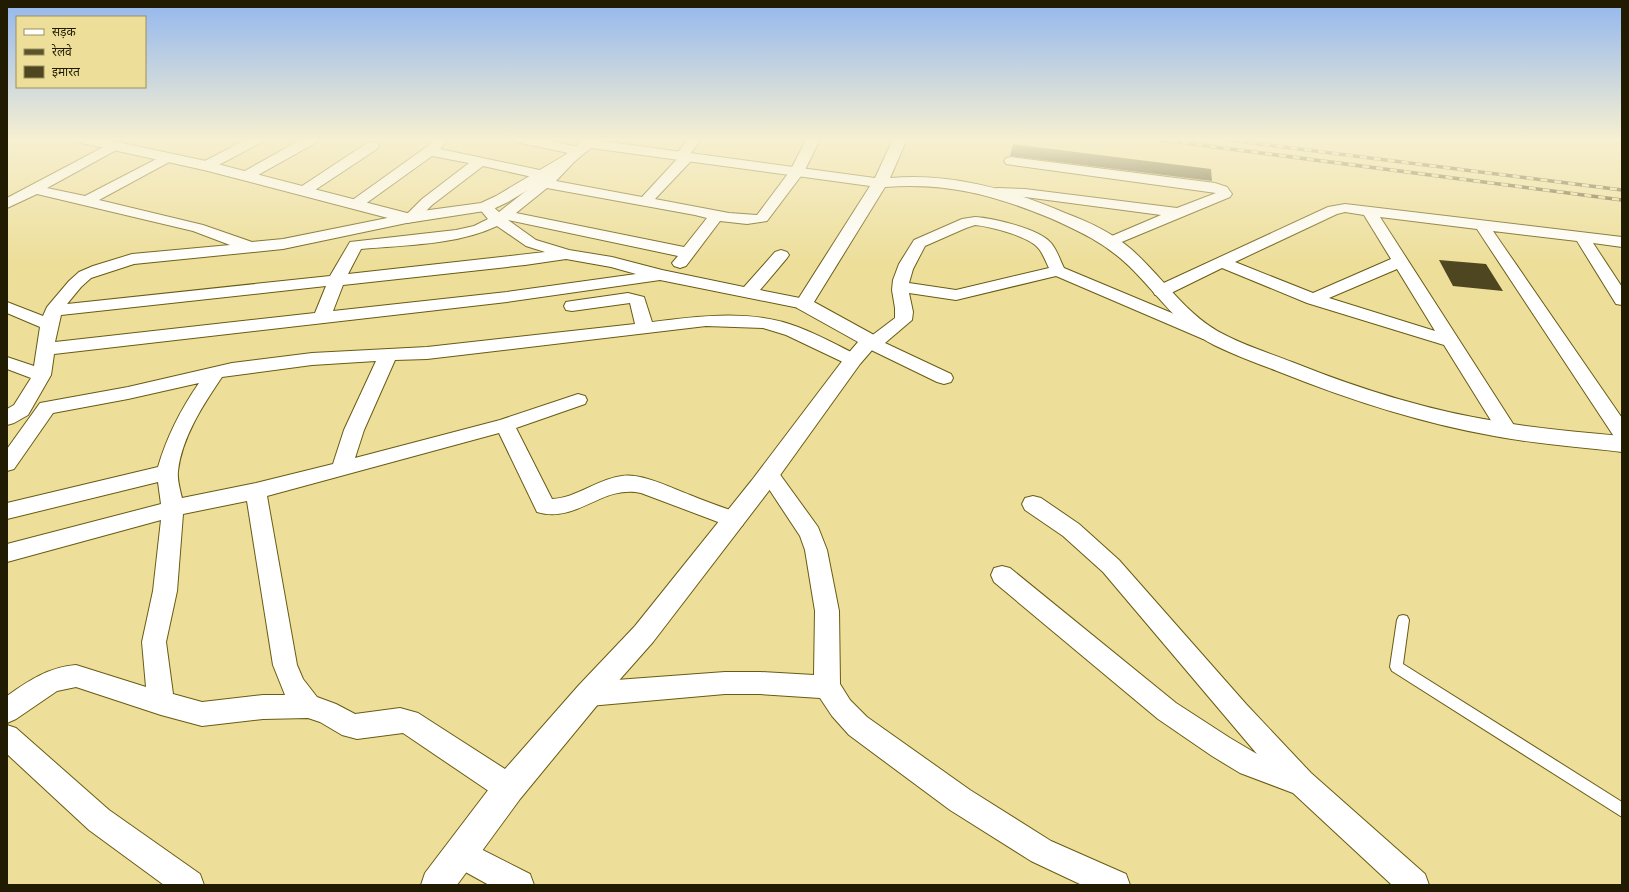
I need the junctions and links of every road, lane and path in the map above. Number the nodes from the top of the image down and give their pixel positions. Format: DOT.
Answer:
graph roads {
  1 [pos="50,181"];
  2 [pos="124,181"];
  3 [pos="265,181"];
  4 [pos="318,181"];
  5 [pos="389,181"];
  6 [pos="455,181"];
  7 [pos="541,181"];
  8 [pos="543,181"];
  9 [pos="557,181"];
  10 [pos="663,181"];
  11 [pos="790,181"];
  12 [pos="862,181"];
  13 [pos="908,181"];
  14 [pos="929,181"];
  15 [pos="1165,181"];
  16 [pos="880,183"];
  17 [pos="35,189"];
  18 [pos="304,190"];
  19 [pos="998,192"];
  20 [pos="86,201"];
  21 [pos="645,202"];
  22 [pos="7,204"];
  23 [pos="356,204"];
  24 [pos="485,208"];
  25 [pos="1368,210"];
  26 [pos="1180,213"];
  27 [pos="717,215"];
  28 [pos="409,218"];
  29 [pos="501,218"];
  30 [pos="1481,224"];
  31 [pos="1581,236"];
  32 [pos="1112,241"];
  33 [pos="1622,242"];
  34 [pos="355,245"];
  35 [pos="254,247"];
  36 [pos="688,253"];
  37 [pos="566,254"];
  38 [pos="781,255"];
  39 [pos="1401,261"];
  40 [pos="1222,263"];
  41 [pos="98,268"];
  42 [pos="1058,271"];
  43 [pos="665,275"];
  44 [pos="336,281"];
  45 [pos="900,287"];
  46 [pos="1161,291"];
  47 [pos="749,292"];
  48 [pos="1313,299"];
  49 [pos="1622,300"];
  50 [pos="804,304"];
  51 [pos="572,306"];
  52 [pos="7,307"];
  53 [pos="52,318"];
  54 [pos="322,318"];
  55 [pos="645,327"];
  56 [pos="1211,335"];
  57 [pos="1451,341"];
  58 [pos="870,343"];
  59 [pos="46,349"];
  60 [pos="388,356"];
  61 [pos="853,360"];
  62 [pos="7,363"];
  63 [pos="216,372"];
  64 [pos="42,375"];
  65 [pos="944,378"];
  66 [pos="578,400"];
  67 [pos="47,408"];
  68 [pos="14,414"];
  69 [pos="505,425"];
  70 [pos="1507,430"];
  71 [pos="1622,433"];
  72 [pos="1622,444"];
  73 [pos="7,464"];
  74 [pos="341,469"];
  75 [pos="167,472"];
  76 [pos="769,474"];
  77 [pos="256,491"];
  78 [pos="1033,504"];
  79 [pos="173,509"];
  80 [pos="7,511"];
  81 [pos="734,520"];
  82 [pos="7,553"];
  83 [pos="1002,575"];
  84 [pos="1403,620"];
  85 [pos="827,687"];
  86 [pos="589,694"];
  87 [pos="161,703"];
  88 [pos="308,706"];
  89 [pos="7,711"];
  90 [pos="7,738"];
  91 [pos="1301,782"];
  92 [pos="509,788"];
  93 [pos="1622,810"];
  94 [pos="461,854"];
  95 [pos="189,885"];
  96 [pos="437,885"];
  97 [pos="519,885"];
  98 [pos="1115,885"];
  99 [pos="1414,885"];
  1 -- 17 [label="street"];
  2 -- 20 [label="street"];
  3 -- 18 [label="street"];
  4 -- 18 [label="street"];
  5 -- 23 [label="street"];
  6 -- 28 [label="street"];
  7 -- 24 [label="street"];
  8 -- 29 [label="street"];
  9 -- 21 [label="street"];
  10 -- 21 [label="street"];
  11 -- 27 [label="street"];
  12 -- 16 [label="street"];
  13 -- 16 [label="street"];
  14 -- 19 [label="street"];
  15 -- 26 [label="street"];
  16 -- 50 [label="street"];
  17 -- 20 [label="street"];
  17 -- 22 [label="street"];
  18 -- 23 [label="street"];
  19 -- 26 [label="street"];
  19 -- 32 [label="street"];
  20 -- 35 [label="street"];
  21 -- 27 [label="street"];
  23 -- 28 [label="street"];
  24 -- 28 [label="street"];
  24 -- 29 [label="street"];
  25 -- 30 [label="street"];
  25 -- 39 [label="street"];
  25 -- 40 [label="street"];
  26 -- 32 [label="street"];
  27 -- 36 [label="street"];
  28 -- 35 [label="street"];
  29 -- 34 [label="street"];
  29 -- 36 [label="street"];
  29 -- 37 [label="street"];
  30 -- 31 [label="street"];
  30 -- 71 [label="street"];
  31 -- 33 [label="street"];
  31 -- 49 [label="street"];
  32 -- 46 [label="street"];
  34 -- 41 [label="street"];
  34 -- 44 [label="street"];
  35 -- 41 [label="street"];
  36 -- 43 [label="street"];
  37 -- 43 [label="street"];
  37 -- 44 [label="street"];
  38 -- 47 [label="street"];
  39 -- 48 [label="street"];
  39 -- 57 [label="street"];
  40 -- 46 [label="street"];
  40 -- 48 [label="street"];
  41 -- 53 [label="street"];
  42 -- 45 [label="street"];
  42 -- 45 [label="street"];
  42 -- 56 [label="street"];
  43 -- 47 [label="street"];
  43 -- 54 [label="street"];
  44 -- 53 [label="street"];
  44 -- 54 [label="street"];
  45 -- 58 [label="street"];
  46 -- 56 [label="street"];
  47 -- 50 [label="street"];
  48 -- 57 [label="street"];
  50 -- 58 [label="street"];
  51 -- 55 [label="street"];
  52 -- 53 [label="street"];
  53 -- 59 [label="street"];
  54 -- 59 [label="street"];
  55 -- 60 [label="street"];
  55 -- 61 [label="street"];
  56 -- 70 [label="street"];
  57 -- 70 [label="street"];
  58 -- 61 [label="street"];
  58 -- 65 [label="street"];
  59 -- 64 [label="street"];
  60 -- 63 [label="street"];
  60 -- 74 [label="street"];
  61 -- 76 [label="street"];
  62 -- 64 [label="street"];
  63 -- 67 [label="street"];
  63 -- 75 [label="street"];
  64 -- 68 [label="street"];
  66 -- 69 [label="street"];
  67 -- 68 [label="street"];
  67 -- 73 [label="street"];
  69 -- 74 [label="street"];
  69 -- 81 [label="street"];
  70 -- 72 [label="street"];
  74 -- 77 [label="street"];
  75 -- 79 [label="street"];
  75 -- 80 [label="street"];
  76 -- 81 [label="street"];
  76 -- 85 [label="street"];
  77 -- 79 [label="street"];
  77 -- 88 [label="street"];
  78 -- 91 [label="street"];
  79 -- 82 [label="street"];
  79 -- 87 [label="street"];
  81 -- 86 [label="street"];
  83 -- 91 [label="street"];
  84 -- 93 [label="lane"];
  85 -- 86 [label="street"];
  85 -- 98 [label="street"];
  86 -- 92 [label="street"];
  87 -- 88 [label="street"];
  87 -- 89 [label="street"];
  88 -- 92 [label="street"];
  90 -- 95 [label="street"];
  91 -- 99 [label="street"];
  92 -- 94 [label="street"];
  94 -- 96 [label="street"];
  94 -- 97 [label="street"];
}
